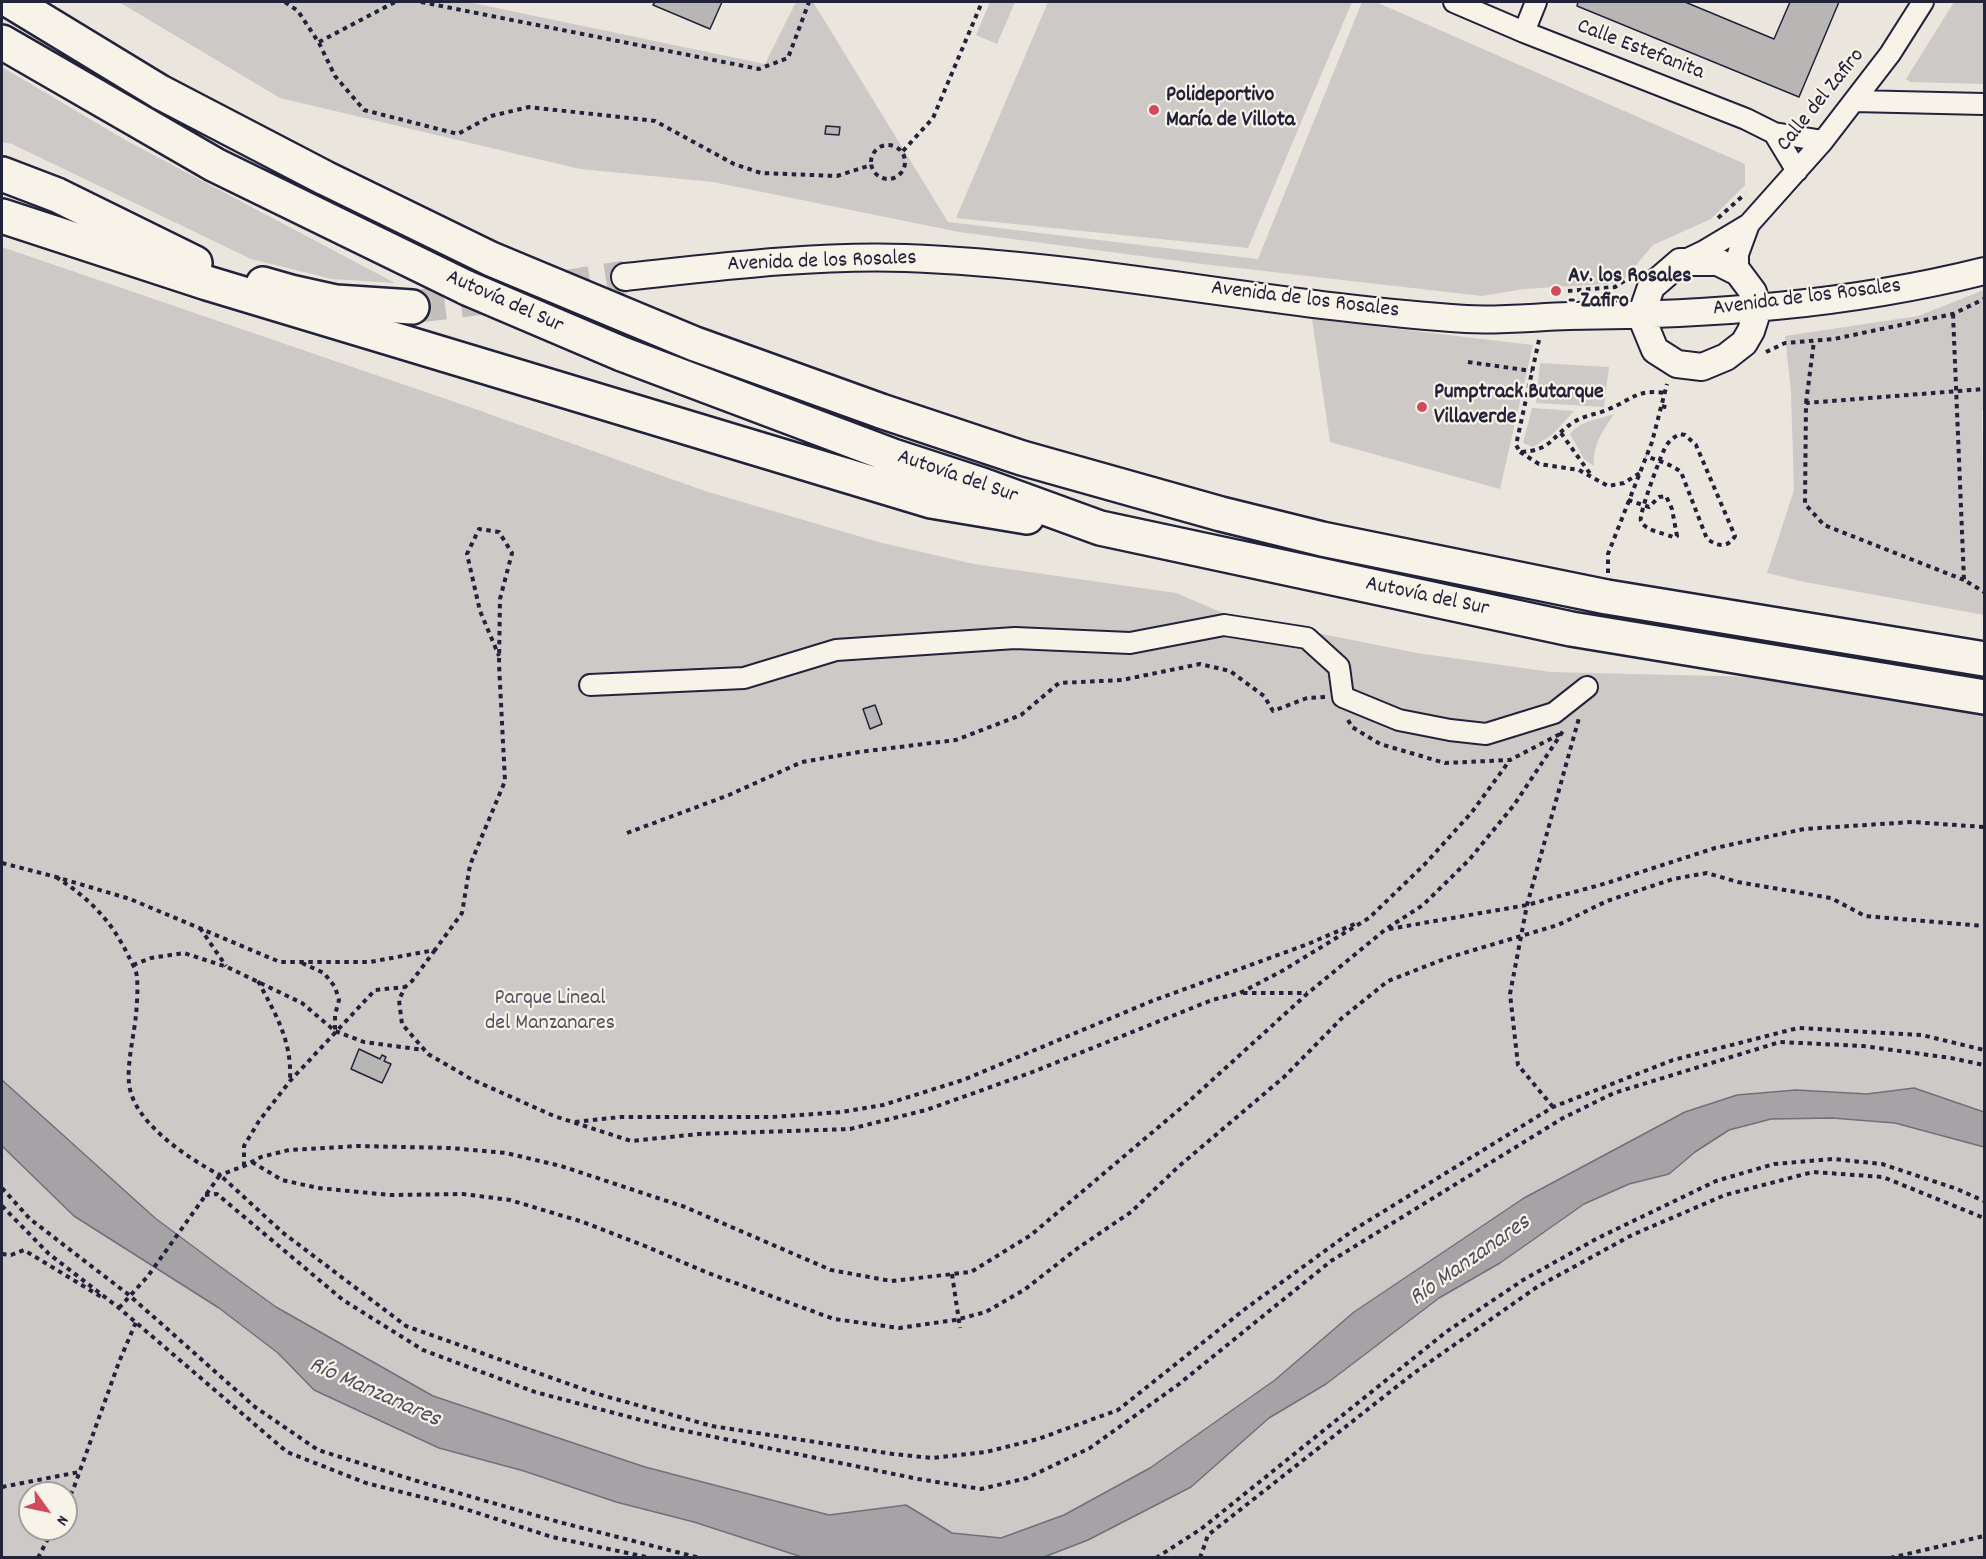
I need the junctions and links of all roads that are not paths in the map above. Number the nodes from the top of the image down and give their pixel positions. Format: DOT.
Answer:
graph roads {
  1 [pos="12,2"];
  2 [pos="1454,2"];
  3 [pos="1536,2"];
  4 [pos="1923,2"];
  5 [pos="1524,32"];
  6 [pos="2,42"];
  7 [pos="1854,101"];
  8 [pos="1984,104"];
  9 [pos="1774,133"];
  10 [pos="1823,141"];
  11 [pos="1797,171"];
  12 [pos="2,174"];
  13 [pos="2,205"];
  14 [pos="2,216"];
  15 [pos="1749,224"];
  16 [pos="1680,262"];
  17 [pos="195,264"];
  18 [pos="1984,271"];
  19 [pos="1738,272"];
  20 [pos="625,277"];
  21 [pos="412,307"];
  22 [pos="1758,309"];
  23 [pos="1641,316"];
  24 [pos="1100,528"];
  25 [pos="1984,659"];
  26 [pos="590,685"];
  27 [pos="1585,696"];
  28 [pos="1984,697"];
  1 -- 25 [label="highway, Autovía del Sur"];
  2 -- 5 [label="street, Calle Estefanita"];
  3 -- 5 [label="street"];
  4 -- 7 [label="street, Calle del Zafiro"];
  5 -- 9 [label="street, Calle Estefanita"];
  6 -- 24 [label="highway, Autovía del Sur, bridge"];
  7 -- 8 [label="street"];
  7 -- 10 [label="street, Calle del Zafiro"];
  9 -- 10 [label="street, Calle Estefanita"];
  9 -- 11 [label="street"];
  10 -- 11 [label="street, Calle del Zafiro"];
  11 -- 15 [label="street, Calle del Zafiro"];
  12 -- 17 [label="highway"];
  13 -- 17 [label="highway"];
  14 -- 24 [label="highway"];
  15 -- 16 [label="street, Calle del Zafiro"];
  15 -- 19 [label="street, Calle del Zafiro"];
  16 -- 19 [label="street"];
  16 -- 23 [label="street"];
  17 -- 21 [label="highway"];
  18 -- 22 [label="street, Avenida de los Rosales"];
  19 -- 22 [label="street"];
  20 -- 23 [label="street, Avenida de los Rosales"];
  22 -- 23 [label="street, Avenida de los Rosales"];
  22 -- 23 [label="street"];
  24 -- 28 [label="highway, Autovía del Sur"];
  26 -- 27 [label="street"];
}
